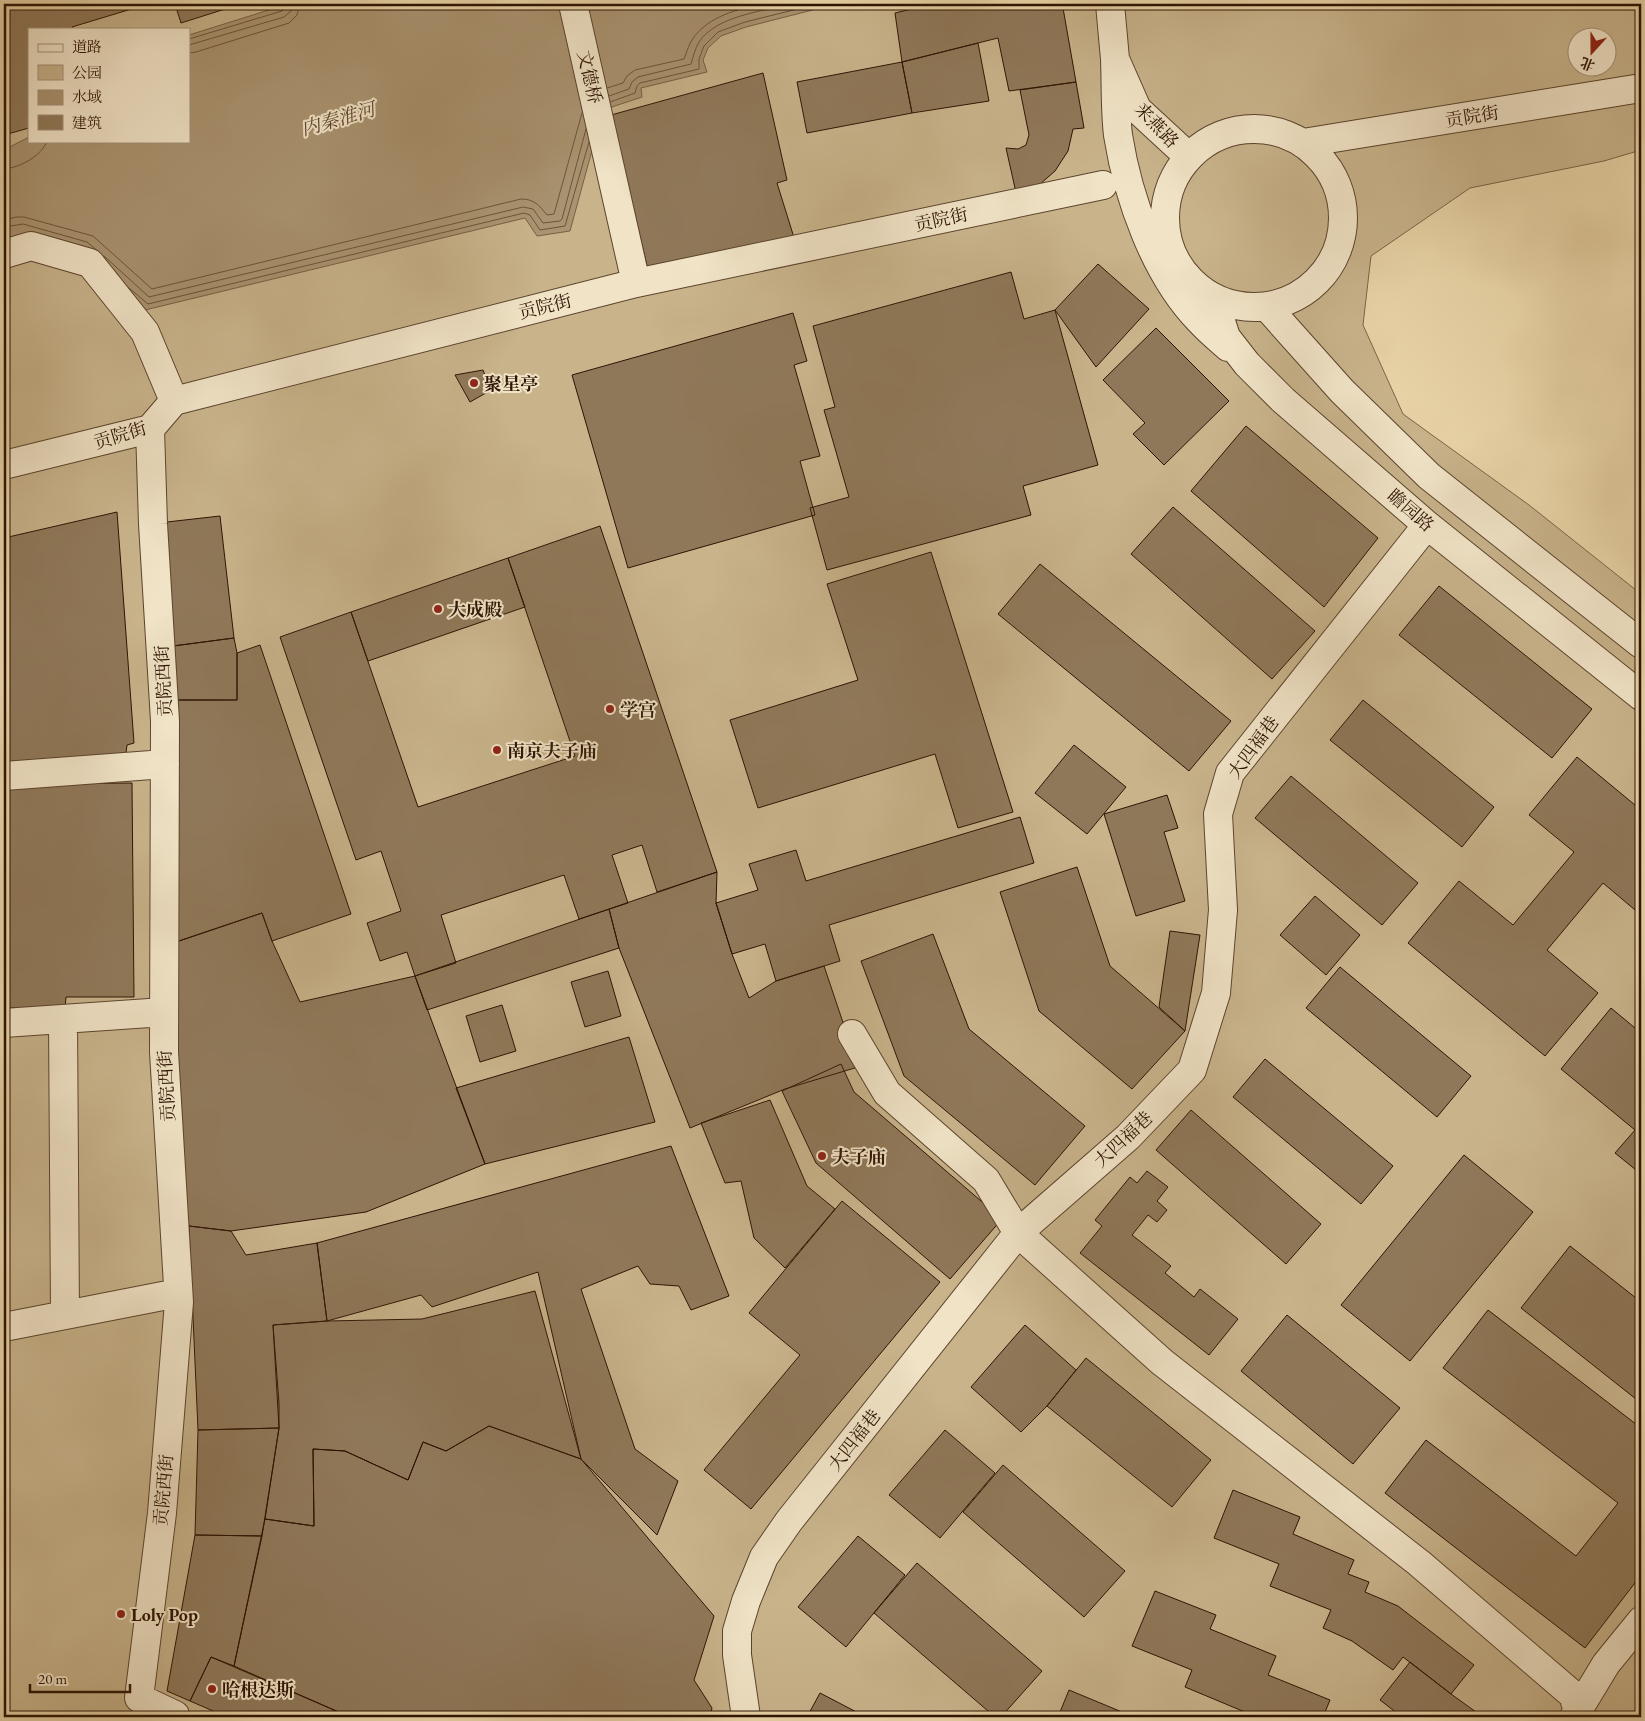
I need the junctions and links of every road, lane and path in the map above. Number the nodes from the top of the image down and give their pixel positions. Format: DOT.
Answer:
graph roads {
  1 [pos="573,4"];
  2 [pos="1110,4"];
  3 [pos="1115,59"];
  4 [pos="1641,88"];
  5 [pos="1302,143"];
  6 [pos="1189,157"];
  7 [pos="1103,185"];
  8 [pos="4,254"];
  9 [pos="636,283"];
  10 [pos="1213,298"];
  11 [pos="1267,307"];
  12 [pos="1247,364"];
  13 [pos="174,401"];
  14 [pos="150,429"];
  15 [pos="4,465"];
  16 [pos="1427,525"];
  17 [pos="1641,644"];
  18 [pos="1641,696"];
  19 [pos="165,764"];
  20 [pos="4,776"];
  21 [pos="164,1012"];
  22 [pos="63,1019"];
  23 [pos="4,1023"];
  24 [pos="852,1034"];
  25 [pos="1018,1233"];
  26 [pos="178,1293"];
  27 [pos="65,1315"];
  28 [pos="4,1327"];
  29 [pos="1641,1620"];
  30 [pos="1576,1715"];
  31 [pos="177,1717"];
  32 [pos="746,1717"];
  1 -- 9 [label="street, 文德桥"];
  2 -- 3 [label="street, 来燕路"];
  3 -- 6 [label="street, 来燕路"];
  3 -- 12 [label="street"];
  4 -- 5 [label="street, 贡院街"];
  5 -- 6 [label="street"];
  5 -- 11 [label="street"];
  6 -- 10 [label="street"];
  7 -- 9 [label="street, 贡院街"];
  8 -- 13 [label="street"];
  9 -- 13 [label="street, 贡院街"];
  10 -- 11 [label="street"];
  10 -- 12 [label="street, 瞻园路"];
  11 -- 17 [label="street"];
  12 -- 16 [label="street, 瞻园路"];
  13 -- 14 [label="street, 贡院街"];
  14 -- 15 [label="street, 贡院街"];
  14 -- 19 [label="street, 贡院西街"];
  16 -- 18 [label="street, 瞻园路"];
  16 -- 25 [label="street, 大四福巷"];
  19 -- 20 [label="street"];
  19 -- 21 [label="street, 贡院西街"];
  21 -- 22 [label="street"];
  21 -- 26 [label="street, 贡院西街"];
  22 -- 23 [label="street"];
  22 -- 27 [label="street"];
  24 -- 25 [label="street"];
  25 -- 30 [label="street"];
  25 -- 32 [label="street, 大四福巷"];
  26 -- 27 [label="street"];
  26 -- 31 [label="street, 贡院西街"];
  27 -- 28 [label="street"];
  29 -- 30 [label="street"];
}
